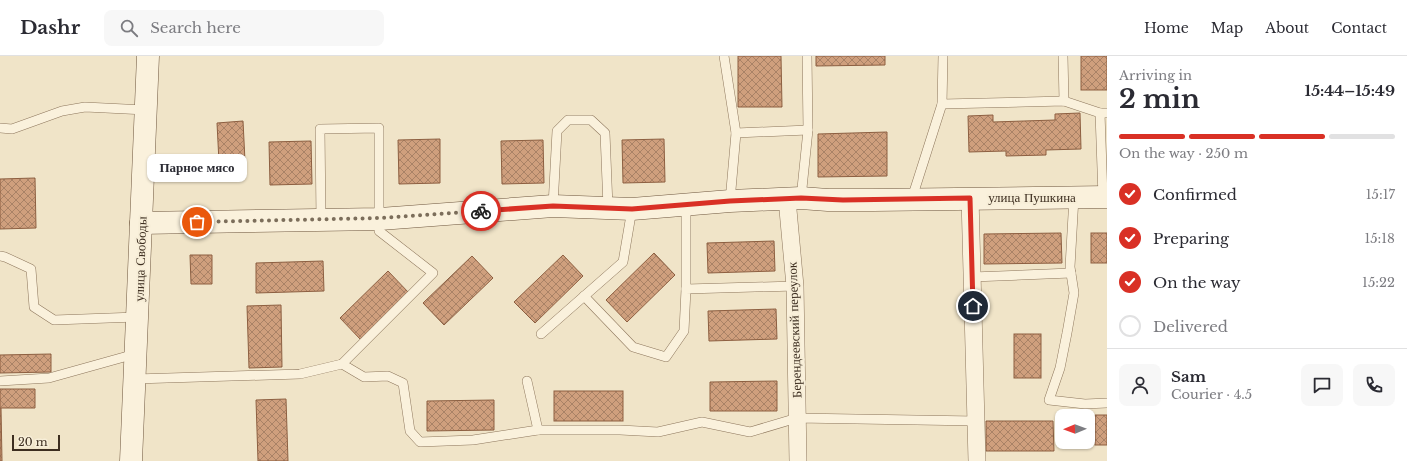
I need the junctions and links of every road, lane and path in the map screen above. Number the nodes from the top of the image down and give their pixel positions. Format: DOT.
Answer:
graph roads {
  1 [pos="148,56"];
  2 [pos="724,56"];
  3 [pos="807,56"];
  4 [pos="943,56"];
  5 [pos="1063,56"];
  6 [pos="1064,101"];
  7 [pos="942,104"];
  8 [pos="146,110"];
  9 [pos="1104,113"];
  10 [pos="0,128"];
  11 [pos="808,130"];
  12 [pos="736,132"];
  13 [pos="1074,197"];
  14 [pos="1105,197"];
  15 [pos="912,198"];
  16 [pos="970,198"];
  17 [pos="794,199"];
  18 [pos="730,201"];
  19 [pos="686,204"];
  20 [pos="553,206"];
  21 [pos="608,207"];
  22 [pos="632,209"];
  23 [pos="380,218"];
  24 [pos="321,220"];
  25 [pos="141,223"];
  26 [pos="0,256"];
  27 [pos="1071,273"];
  28 [pos="972,277"];
  29 [pos="795,286"];
  30 [pos="686,289"];
  31 [pos="584,296"];
  32 [pos="137,317"];
  33 [pos="541,334"];
  34 [pos="136,354"];
  35 [pos="342,364"];
  36 [pos="135,379"];
  37 [pos="0,381"];
  38 [pos="527,381"];
  39 [pos="1107,403"];
  40 [pos="797,418"];
  41 [pos="976,421"];
  42 [pos="538,430"];
  43 [pos="131,461"];
  44 [pos="798,461"];
  45 [pos="977,461"];
  1 -- 8 [label="street, улица Свободы"];
  2 -- 12 [label="lane"];
  3 -- 11 [label="lane"];
  4 -- 7 [label="lane"];
  5 -- 6 [label="lane"];
  6 -- 7 [label="lane"];
  6 -- 9 [label="lane"];
  7 -- 15 [label="lane"];
  8 -- 10 [label="lane"];
  8 -- 25 [label="street, улица Свободы"];
  9 -- 14 [label="lane"];
  11 -- 12 [label="lane"];
  11 -- 17 [label="lane"];
  12 -- 18 [label="lane"];
  13 -- 14 [label="street, улица Пушкина"];
  13 -- 16 [label="street, улица Пушкина"];
  13 -- 27 [label="lane"];
  15 -- 16 [label="street, улица Пушкина"];
  15 -- 17 [label="street, улица Пушкина"];
  16 -- 28 [label="street"];
  17 -- 18 [label="street, улица Пушкина"];
  17 -- 29 [label="street, Берендеевский переулок"];
  18 -- 19 [label="street, улица Пушкина"];
  19 -- 22 [label="street, улица Пушкина"];
  19 -- 30 [label="lane"];
  20 -- 21 [label="street, улица Пушкина"];
  20 -- 21 [label="lane"];
  20 -- 23 [label="street, улица Пушкина"];
  21 -- 22 [label="street, улица Пушкина"];
  22 -- 31 [label="lane"];
  23 -- 24 [label="street, улица Пушкина"];
  23 -- 24 [label="lane"];
  23 -- 35 [label="lane"];
  24 -- 25 [label="street, улица Пушкина"];
  25 -- 32 [label="street, улица Свободы"];
  26 -- 32 [label="lane"];
  27 -- 28 [label="lane"];
  27 -- 39 [label="lane"];
  28 -- 41 [label="street"];
  29 -- 30 [label="lane"];
  29 -- 40 [label="street, Берендеевский переулок"];
  30 -- 31 [label="lane"];
  31 -- 33 [label="lane"];
  32 -- 34 [label="street, улица Свободы"];
  34 -- 36 [label="street, улица Свободы"];
  34 -- 37 [label="lane"];
  35 -- 36 [label="lane"];
  35 -- 42 [label="lane"];
  36 -- 43 [label="street, улица Свободы"];
  38 -- 42 [label="lane"];
  40 -- 41 [label="lane"];
  40 -- 42 [label="lane"];
  40 -- 44 [label="street, Берендеевский переулок"];
  41 -- 45 [label="street"];
}
